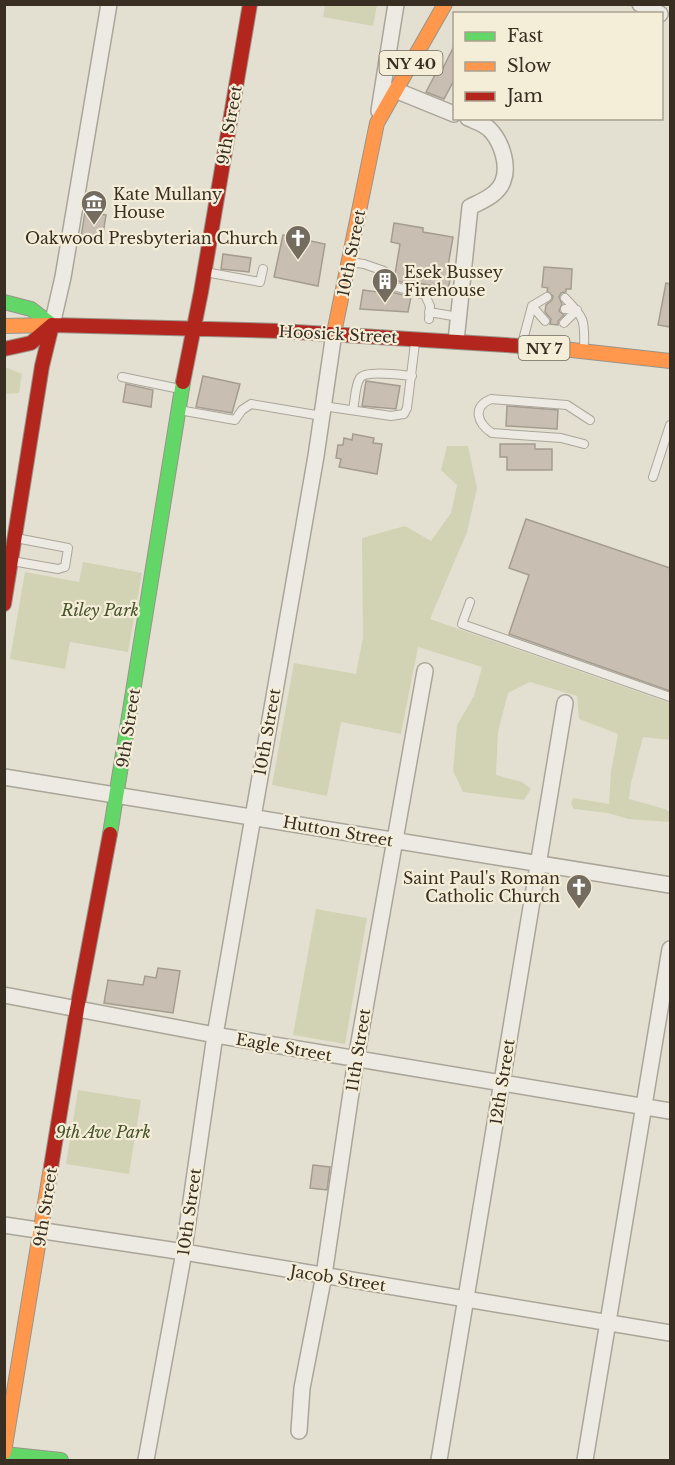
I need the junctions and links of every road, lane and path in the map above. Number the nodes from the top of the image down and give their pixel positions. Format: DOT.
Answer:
graph roads {
  1 [pos="109,4"];
  2 [pos="250,4"];
  3 [pos="396,4"];
  4 [pos="445,4"];
  5 [pos="640,4"];
  6 [pos="657,12"];
  7 [pos="395,90"];
  8 [pos="453,114"];
  9 [pos="474,120"];
  10 [pos="377,123"];
  11 [pos="349,261"];
  12 [pos="263,269"];
  13 [pos="204,272"];
  14 [pos="547,297"];
  15 [pos="565,298"];
  16 [pos="4,302"];
  17 [pos="532,306"];
  18 [pos="546,308"];
  19 [pos="565,309"];
  20 [pos="577,310"];
  21 [pos="459,317"];
  22 [pos="545,321"];
  23 [pos="564,323"];
  24 [pos="52,325"];
  25 [pos="4,326"];
  26 [pos="193,328"];
  27 [pos="334,333"];
  28 [pos="416,338"];
  29 [pos="456,341"];
  30 [pos="522,346"];
  31 [pos="4,350"];
  32 [pos="584,351"];
  33 [pos="670,361"];
  34 [pos="411,376"];
  35 [pos="122,377"];
  36 [pos="181,390"];
  37 [pos="178,410"];
  38 [pos="353,410"];
  39 [pos="322,411"];
  40 [pos="590,420"];
  41 [pos="670,425"];
  42 [pos="584,444"];
  43 [pos="654,477"];
  44 [pos="15,537"];
  45 [pos="12,561"];
  46 [pos="470,602"];
  47 [pos="4,604"];
  48 [pos="425,670"];
  49 [pos="670,697"];
  50 [pos="565,703"];
  51 [pos="4,777"];
  52 [pos="117,797"];
  53 [pos="252,816"];
  54 [pos="395,840"];
  55 [pos="538,863"];
  56 [pos="670,885"];
  57 [pos="670,949"];
  58 [pos="4,995"];
  59 [pos="77,1009"];
  60 [pos="215,1035"];
  61 [pos="356,1059"];
  62 [pos="502,1084"];
  63 [pos="644,1106"];
  64 [pos="670,1111"];
  65 [pos="4,1225"];
  66 [pos="42,1231"];
  67 [pos="184,1252"];
  68 [pos="324,1275"];
  69 [pos="466,1299"];
  70 [pos="609,1322"];
  71 [pos="670,1333"];
  72 [pos="299,1431"];
  73 [pos="4,1453"];
  74 [pos="61,1461"];
  75 [pos="146,1461"];
  76 [pos="439,1461"];
  77 [pos="585,1461"];
  1 -- 24 [label="street"];
  2 -- 13 [label="main road, 9th Street"];
  3 -- 10 [label="street, 10th Street"];
  4 -- 7 [label="main road, NY 40"];
  5 -- 6 [label="street"];
  7 -- 8 [label="street"];
  7 -- 10 [label="main road, NY 40"];
  9 -- 21 [label="street"];
  10 -- 11 [label="main road, 10th Street / NY 40"];
  11 -- 21 [label="lane"];
  11 -- 27 [label="main road, 10th Street / NY 40"];
  12 -- 13 [label="lane"];
  13 -- 26 [label="main road, 9th Street"];
  14 -- 17 [label="lane"];
  15 -- 20 [label="lane"];
  16 -- 24 [label="main road"];
  17 -- 18 [label="lane"];
  17 -- 22 [label="lane"];
  17 -- 30 [label="lane"];
  19 -- 20 [label="lane"];
  20 -- 23 [label="lane"];
  20 -- 32 [label="lane"];
  21 -- 29 [label="street"];
  24 -- 25 [label="main road, Hoosick Street"];
  24 -- 26 [label="main road, Hoosick Street / NY 7"];
  24 -- 31 [label="main road"];
  24 -- 44 [label="main road"];
  26 -- 27 [label="main road, Hoosick Street / NY 7"];
  26 -- 36 [label="main road, 9th Street"];
  27 -- 28 [label="main road, Hoosick Street / NY 7"];
  27 -- 39 [label="street, 10th Street"];
  28 -- 29 [label="main road, Hoosick Street / NY 7"];
  28 -- 34 [label="lane"];
  29 -- 30 [label="main road, Hoosick Street / NY 7"];
  30 -- 32 [label="main road, Hoosick Street / NY 7"];
  32 -- 33 [label="main road, Hoosick Street / NY 7"];
  34 -- 38 [label="lane"];
  34 -- 38 [label="lane"];
  35 -- 36 [label="lane"];
  36 -- 37 [label="main road, 9th Street"];
  37 -- 39 [label="lane"];
  37 -- 52 [label="main road, 9th Street"];
  38 -- 39 [label="lane"];
  39 -- 53 [label="street, 10th Street"];
  40 -- 42 [label="lane"];
  41 -- 43 [label="lane"];
  44 -- 45 [label="main road"];
  44 -- 45 [label="lane"];
  45 -- 47 [label="main road"];
  46 -- 49 [label="lane"];
  48 -- 54 [label="street, 11th Street"];
  50 -- 55 [label="street, 12th Street"];
  51 -- 52 [label="street, Hutton Street"];
  52 -- 53 [label="street, Hutton Street"];
  52 -- 59 [label="main road, 9th Street"];
  53 -- 54 [label="street, Hutton Street"];
  53 -- 60 [label="street, 10th Street"];
  54 -- 55 [label="street, Hutton Street"];
  54 -- 61 [label="street, 11th Street"];
  55 -- 56 [label="street, Hutton Street"];
  55 -- 62 [label="street, 12th Street"];
  57 -- 63 [label="street"];
  58 -- 59 [label="street, Eagle Street"];
  59 -- 60 [label="street, Eagle Street"];
  59 -- 66 [label="main road, 9th Street"];
  60 -- 61 [label="street, Eagle Street"];
  60 -- 67 [label="street, 10th Street"];
  61 -- 62 [label="street, Eagle Street"];
  61 -- 68 [label="street, 11th Street"];
  62 -- 63 [label="street, Eagle Street"];
  62 -- 69 [label="street, 12th Street"];
  63 -- 64 [label="street, Eagle Street"];
  63 -- 70 [label="street"];
  65 -- 66 [label="street, Jacob Street"];
  66 -- 67 [label="street, Jacob Street"];
  66 -- 73 [label="main road, 9th Street"];
  67 -- 68 [label="street, Jacob Street"];
  67 -- 75 [label="street, 10th Street"];
  68 -- 69 [label="street, Jacob Street"];
  68 -- 72 [label="street, 11th Street"];
  69 -- 70 [label="street, Jacob Street"];
  69 -- 76 [label="street, 12th Street"];
  70 -- 71 [label="street, Jacob Street"];
  70 -- 77 [label="street"];
  73 -- 74 [label="main road"];
}
